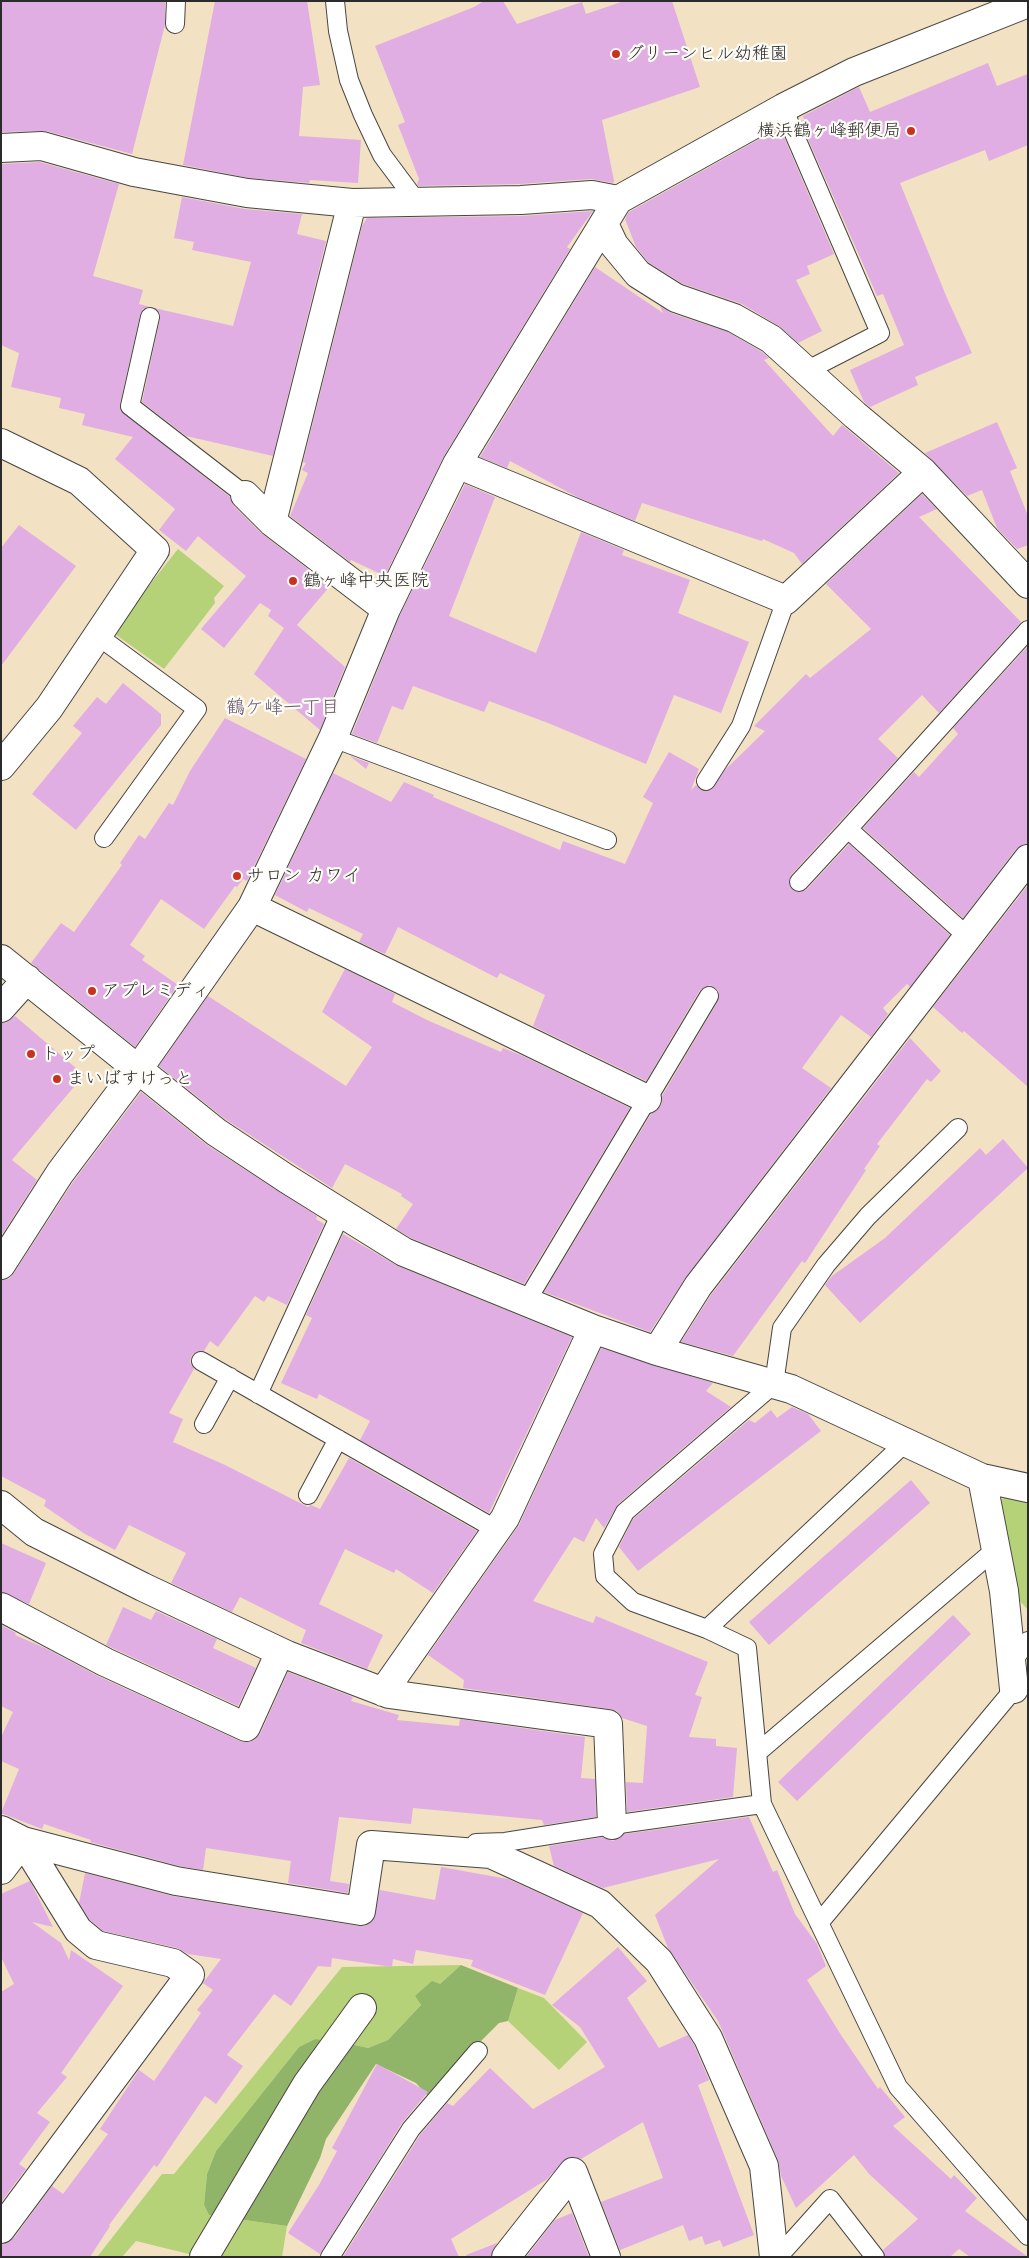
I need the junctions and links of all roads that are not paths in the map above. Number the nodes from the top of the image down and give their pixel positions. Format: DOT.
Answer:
graph roads {
  1 [pos="176,1"];
  2 [pos="335,1"];
  3 [pos="1023,3"];
  4 [pos="175,24"];
  5 [pos="783,108"];
  6 [pos="1,148"];
  7 [pos="618,200"];
  8 [pos="417,202"];
  9 [pos="352,203"];
  10 [pos="604,224"];
  11 [pos="150,316"];
  12 [pos="806,371"];
  13 [pos="1,443"];
  14 [pos="457,464"];
  15 [pos="922,472"];
  16 [pos="245,495"];
  17 [pos="272,522"];
  18 [pos="1028,584"];
  19 [pos="786,600"];
  20 [pos="386,609"];
  21 [pos="1028,630"];
  22 [pos="98,636"];
  23 [pos="333,738"];
  24 [pos="1,766"];
  25 [pos="706,781"];
  26 [pos="848,829"];
  27 [pos="104,838"];
  28 [pos="607,840"];
  29 [pos="1028,859"];
  30 [pos="799,882"];
  31 [pos="252,906"];
  32 [pos="967,936"];
  33 [pos="1,959"];
  34 [pos="27,978"];
  35 [pos="708,996"];
  36 [pos="1,1008"];
  37 [pos="139,1068"];
  38 [pos="647,1099"];
  39 [pos="958,1128"];
  40 [pos="341,1213"];
  41 [pos="1,1265"];
  42 [pos="526,1302"];
  43 [pos="593,1329"];
  44 [pos="657,1351"];
  45 [pos="201,1361"];
  46 [pos="230,1378"];
  47 [pos="774,1384"];
  48 [pos="258,1394"];
  49 [pos="204,1424"];
  50 [pos="338,1439"];
  51 [pos="906,1442"];
  52 [pos="982,1478"];
  53 [pos="1028,1488"];
  54 [pos="308,1495"];
  55 [pos="1,1506"];
  56 [pos="496,1530"];
  57 [pos="996,1549"];
  58 [pos="1,1607"];
  59 [pos="707,1630"];
  60 [pos="1028,1641"];
  61 [pos="280,1652"];
  62 [pos="1012,1662"];
  63 [pos="1014,1689"];
  64 [pos="383,1692"];
  65 [pos="757,1753"];
  66 [pos="762,1804"];
  67 [pos="612,1824"];
  68 [pos="12,1836"];
  69 [pos="371,1844"];
  70 [pos="1,1870"];
  71 [pos="819,1923"];
  72 [pos="362,2008"];
  73 [pos="478,2051"];
  74 [pos="1,2229"];
  75 [pos="1028,2236"];
  76 [pos="204,2257"];
  77 [pos="330,2257"];
  78 [pos="506,2257"];
  79 [pos="606,2257"];
  80 [pos="774,2257"];
  81 [pos="778,2257"];
  82 [pos="874,2257"];
  1 -- 4 [label="lane"];
  2 -- 8 [label="lane"];
  3 -- 5 [label="street"];
  5 -- 7 [label="street"];
  5 -- 12 [label="lane"];
  6 -- 9 [label="street"];
  7 -- 8 [label="street"];
  7 -- 10 [label="street"];
  8 -- 9 [label="street"];
  9 -- 17 [label="street"];
  10 -- 12 [label="street"];
  10 -- 14 [label="street"];
  11 -- 16 [label="lane"];
  12 -- 15 [label="street"];
  13 -- 22 [label="street"];
  14 -- 19 [label="street"];
  14 -- 20 [label="street"];
  15 -- 18 [label="street"];
  15 -- 19 [label="street"];
  16 -- 17 [label="street"];
  17 -- 20 [label="street"];
  19 -- 25 [label="lane"];
  20 -- 23 [label="street"];
  21 -- 26 [label="lane"];
  22 -- 24 [label="street"];
  22 -- 27 [label="lane"];
  23 -- 28 [label="lane"];
  23 -- 31 [label="street"];
  26 -- 30 [label="lane"];
  26 -- 32 [label="lane"];
  29 -- 32 [label="street"];
  31 -- 37 [label="street"];
  31 -- 38 [label="street"];
  32 -- 44 [label="street"];
  33 -- 34 [label="street"];
  34 -- 36 [label="street"];
  34 -- 37 [label="street"];
  35 -- 38 [label="lane"];
  37 -- 40 [label="street"];
  37 -- 41 [label="street"];
  38 -- 42 [label="lane"];
  39 -- 47 [label="lane"];
  40 -- 42 [label="street"];
  40 -- 48 [label="lane"];
  42 -- 43 [label="street"];
  43 -- 44 [label="street"];
  43 -- 56 [label="street"];
  44 -- 47 [label="street"];
  45 -- 46 [label="lane"];
  46 -- 48 [label="lane"];
  46 -- 49 [label="lane"];
  47 -- 51 [label="street"];
  47 -- 59 [label="lane"];
  48 -- 50 [label="lane"];
  50 -- 54 [label="lane"];
  50 -- 56 [label="lane"];
  51 -- 52 [label="street"];
  51 -- 59 [label="lane"];
  52 -- 53 [label="street"];
  52 -- 57 [label="street"];
  55 -- 61 [label="street"];
  56 -- 64 [label="street"];
  57 -- 62 [label="street"];
  57 -- 65 [label="lane"];
  58 -- 61 [label="street"];
  59 -- 65 [label="lane"];
  60 -- 62 [label="lane"];
  61 -- 64 [label="street"];
  62 -- 63 [label="street"];
  63 -- 71 [label="lane"];
  64 -- 67 [label="street"];
  65 -- 66 [label="lane"];
  66 -- 67 [label="lane"];
  66 -- 71 [label="lane"];
  67 -- 69 [label="lane"];
  68 -- 69 [label="street"];
  68 -- 70 [label="street"];
  68 -- 74 [label="street"];
  69 -- 80 [label="street"];
  71 -- 75 [label="lane"];
  72 -- 76 [label="street"];
  73 -- 77 [label="lane"];
  78 -- 79 [label="street"];
  81 -- 82 [label="lane"];
}
